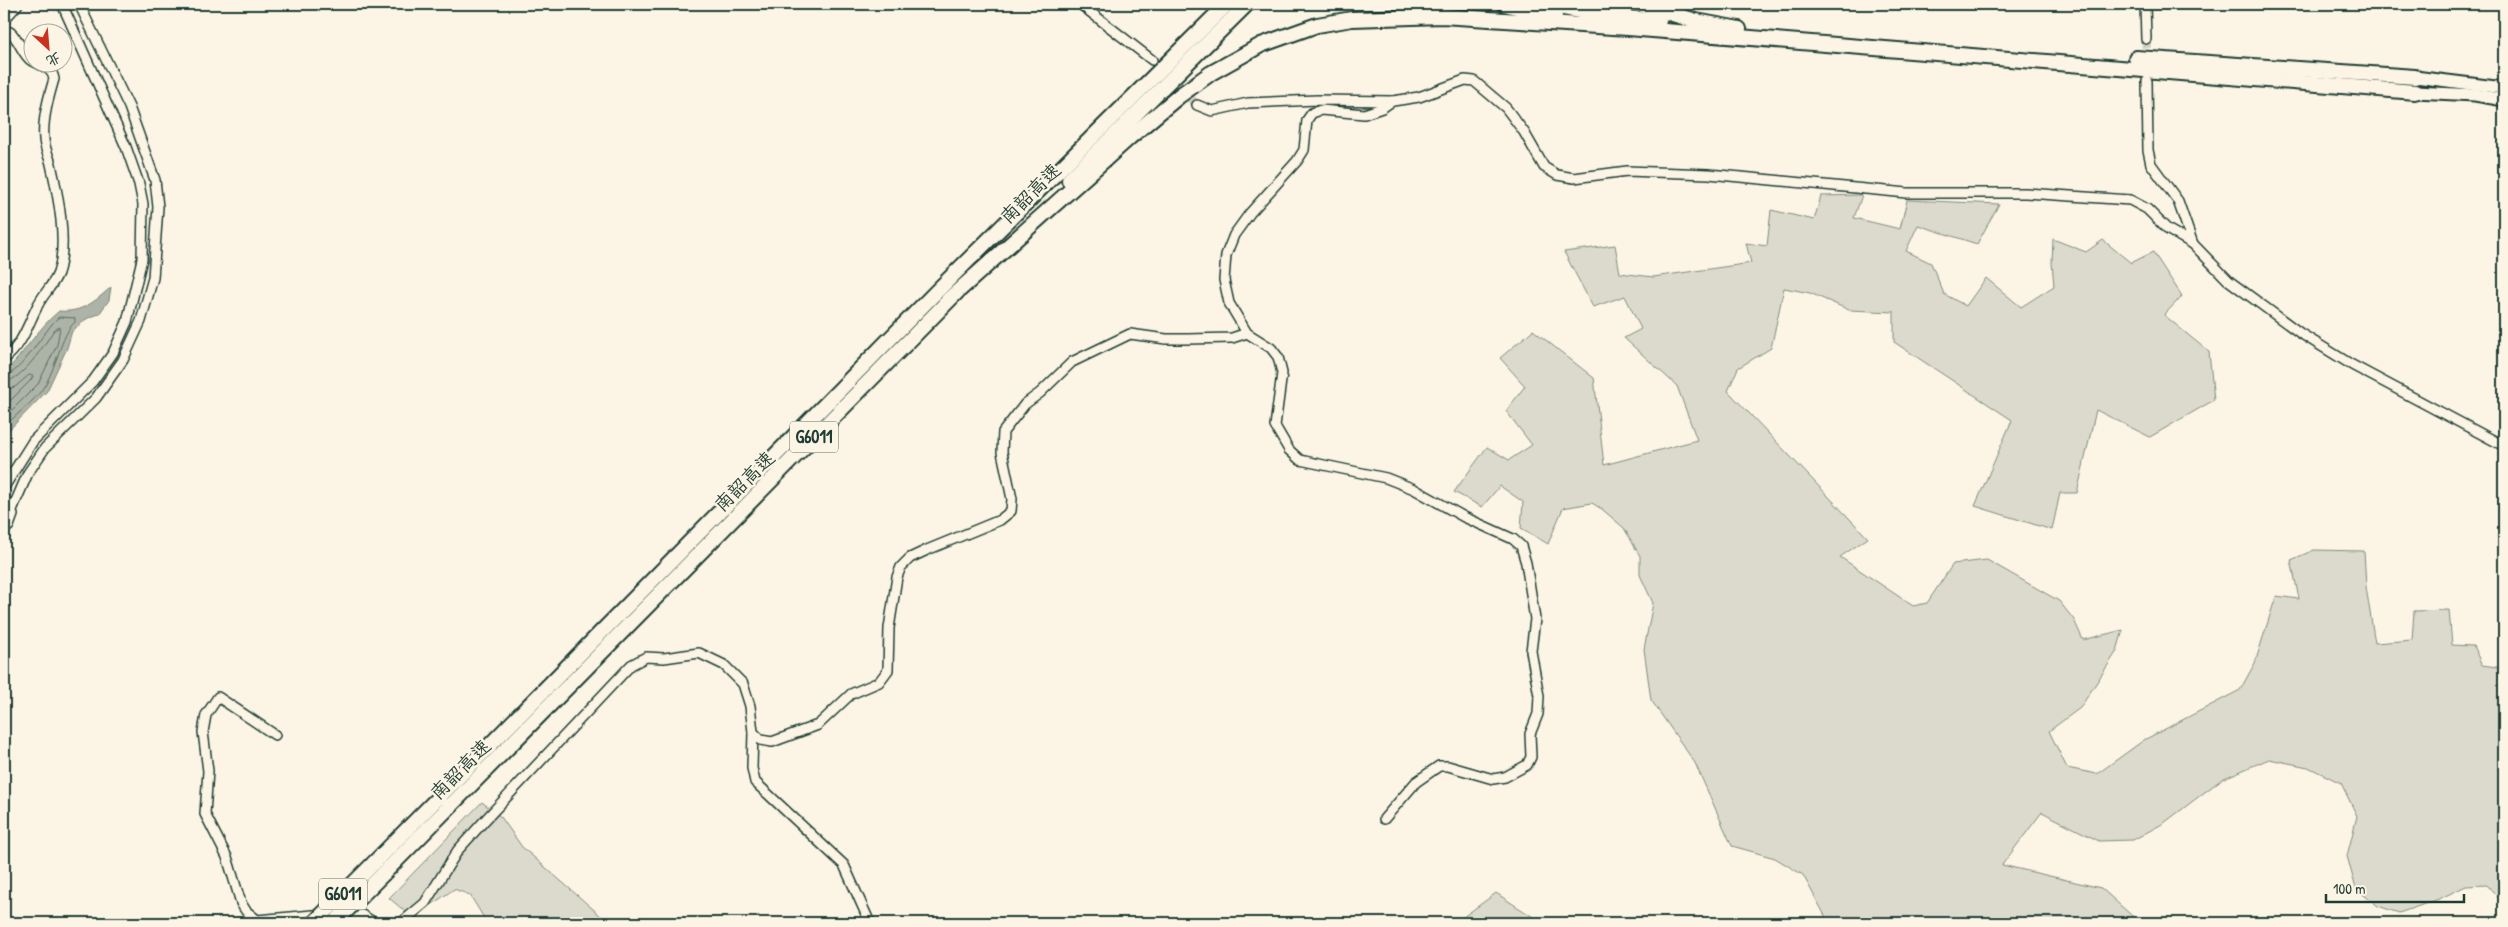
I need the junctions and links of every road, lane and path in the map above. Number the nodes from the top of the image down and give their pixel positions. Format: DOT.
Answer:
graph roads {
  1 [pos="10,4"];
  2 [pos="18,4"];
  3 [pos="62,4"];
  4 [pos="79,4"];
  5 [pos="1080,4"];
  6 [pos="1222,4"];
  7 [pos="1227,4"];
  8 [pos="1247,4"];
  9 [pos="1505,4"];
  10 [pos="1542,4"];
  11 [pos="1639,4"];
  12 [pos="2145,4"];
  13 [pos="4,10"];
  14 [pos="4,20"];
  15 [pos="1606,27"];
  16 [pos="1745,30"];
  17 [pos="10,32"];
  18 [pos="1196,34"];
  19 [pos="2146,39"];
  20 [pos="22,47"];
  21 [pos="1152,60"];
  22 [pos="50,72"];
  23 [pos="2415,77"];
  24 [pos="2148,81"];
  25 [pos="2504,88"];
  26 [pos="2415,92"];
  27 [pos="2504,100"];
  28 [pos="1393,101"];
  29 [pos="1197,105"];
  30 [pos="2194,244"];
  31 [pos="948,300"];
  32 [pos="1247,333"];
  33 [pos="4,360"];
  34 [pos="2504,446"];
  35 [pos="4,487"];
  36 [pos="4,500"];
  37 [pos="12,510"];
  38 [pos="4,529"];
  39 [pos="753,732"];
  40 [pos="275,735"];
  41 [pos="1384,819"];
  42 [pos="378,869"];
  43 [pos="258,922"];
  44 [pos="314,923"];
  45 [pos="334,923"];
  46 [pos="375,923"];
  47 [pos="401,923"];
  48 [pos="870,923"];
  1 -- 13 [label="street"];
  2 -- 14 [label="street"];
  3 -- 35 [label="street"];
  4 -- 37 [label="street"];
  5 -- 21 [label="street"];
  6 -- 18 [label="highway"];
  7 -- 18 [label="highway, 南韶高速 / G6011"];
  8 -- 31 [label="highway, 南韶高速 / G6011"];
  9 -- 15 [label="highway"];
  10 -- 16 [label="highway"];
  11 -- 16 [label="highway"];
  12 -- 19 [label="street"];
  15 -- 26 [label="highway"];
  15 -- 31 [label="highway"];
  16 -- 23 [label="highway"];
  17 -- 20 [label="street"];
  18 -- 42 [label="highway, 南韶高速 / G6011"];
  22 -- 33 [label="street"];
  23 -- 25 [label="main road"];
  24 -- 30 [label="street"];
  26 -- 27 [label="main road"];
  28 -- 29 [label="street"];
  28 -- 30 [label="street"];
  28 -- 32 [label="street"];
  30 -- 34 [label="street"];
  31 -- 42 [label="highway, 南韶高速 / G6011"];
  32 -- 39 [label="street"];
  32 -- 41 [label="street"];
  36 -- 37 [label="street"];
  37 -- 38 [label="street"];
  39 -- 47 [label="street"];
  39 -- 48 [label="street"];
  40 -- 43 [label="street"];
  42 -- 44 [label="highway, 南韶高速 / G6011, bridge"];
  42 -- 45 [label="highway, 南韶高速 / G6011, bridge"];
  43 -- 46 [label="street"];
}
